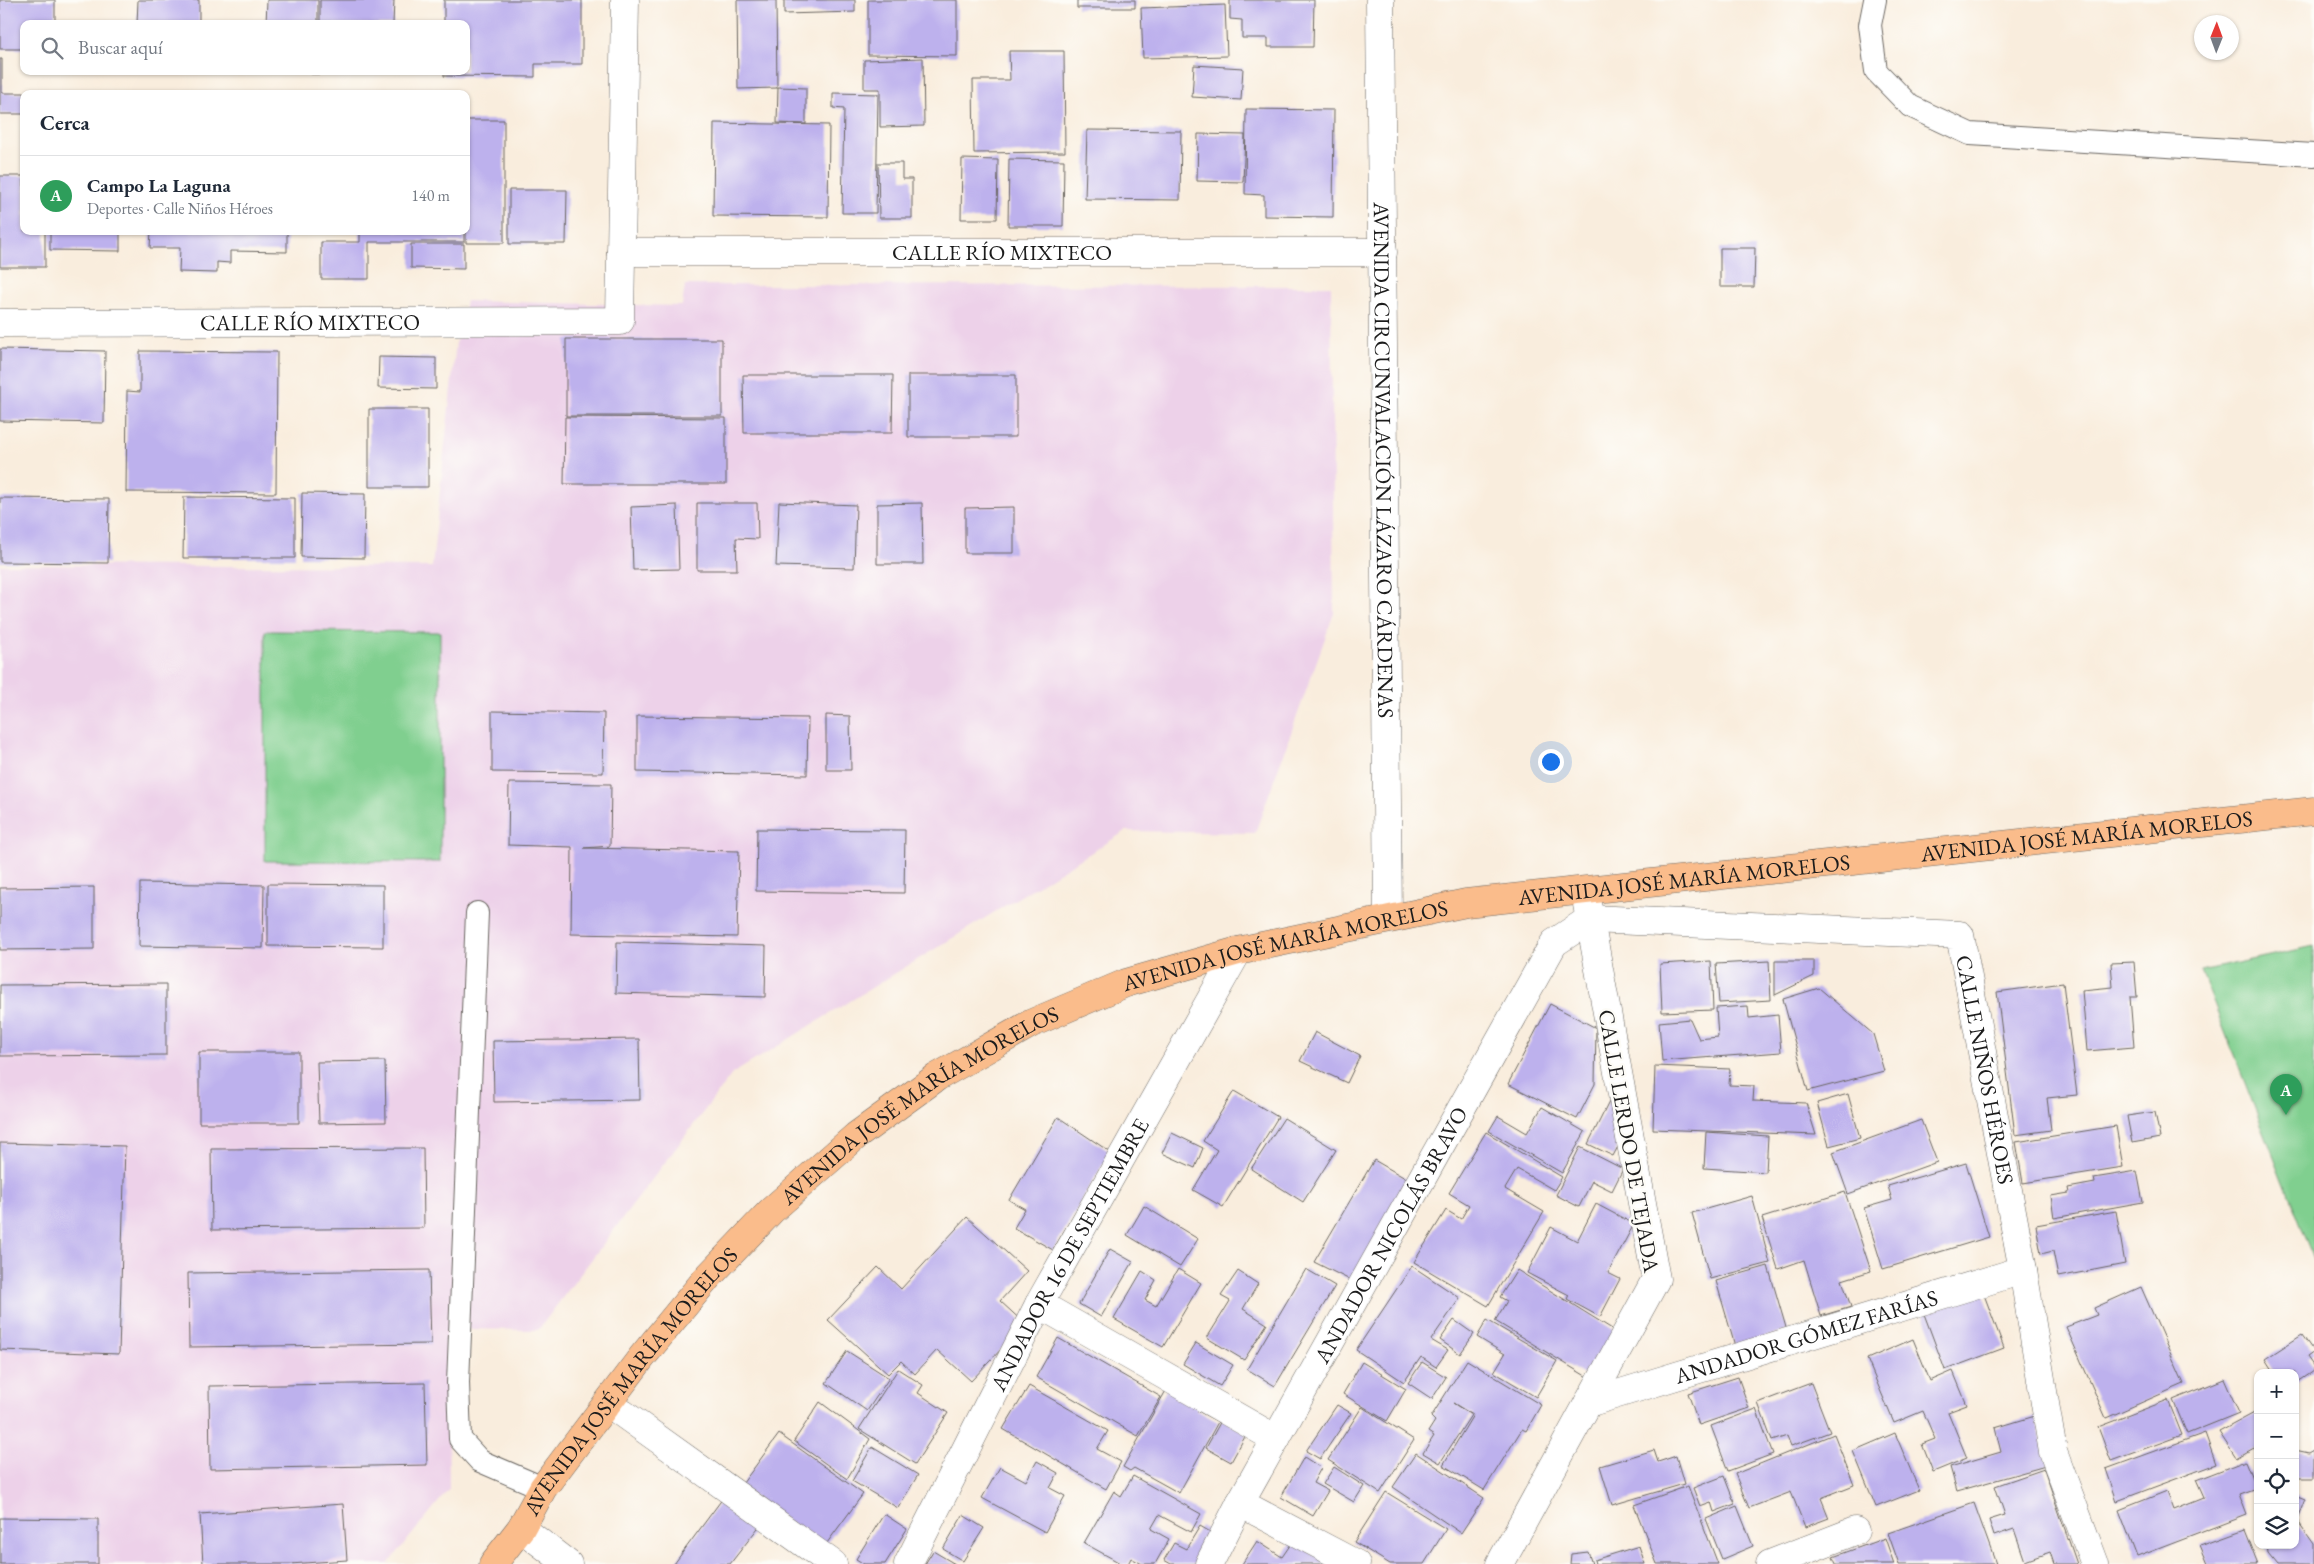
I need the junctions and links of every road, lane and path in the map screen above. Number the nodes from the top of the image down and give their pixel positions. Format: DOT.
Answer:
graph roads {
  1 [pos="625,0"];
  2 [pos="1380,0"];
  3 [pos="1874,0"];
  4 [pos="2314,154"];
  5 [pos="621,252"];
  6 [pos="1383,252"];
  7 [pos="0,323"];
  8 [pos="2314,811"];
  9 [pos="1585,890"];
  10 [pos="477,913"];
  11 [pos="1388,919"];
  12 [pos="1590,920"];
  13 [pos="1238,951"];
  14 [pos="2023,1270"];
  15 [pos="1039,1304"];
  16 [pos="608,1403"];
  17 [pos="1588,1403"];
  18 [pos="1276,1439"];
  19 [pos="544,1488"];
  20 [pos="1240,1503"];
  21 [pos="521,1528"];
  22 [pos="1855,1531"];
  23 [pos="493,1564"];
  24 [pos="568,1564"];
  25 [pos="833,1564"];
  26 [pos="908,1564"];
  27 [pos="1209,1564"];
  28 [pos="1356,1564"];
  29 [pos="1500,1564"];
  30 [pos="1770,1564"];
  31 [pos="2095,1564"];
  1 -- 5 [label="street"];
  2 -- 6 [label="street, AVENIDA CIRCUNVALACIÓN LÁZARO CÁRDENAS"];
  3 -- 4 [label="lane"];
  5 -- 6 [label="street, CALLE RÍO MIXTECO"];
  5 -- 7 [label="street, CALLE RÍO MIXTECO"];
  6 -- 11 [label="street, AVENIDA CIRCUNVALACIÓN LÁZARO CÁRDENAS"];
  8 -- 9 [label="main road, AVENIDA JOSÉ MARÍA MORELOS"];
  9 -- 11 [label="main road, AVENIDA JOSÉ MARÍA MORELOS"];
  9 -- 12 [label="street, CALLE LERDO DE TEJADA"];
  10 -- 19 [label="lane"];
  11 -- 13 [label="main road, AVENIDA JOSÉ MARÍA MORELOS"];
  12 -- 14 [label="street, CALLE NIÑOS HÉROES"];
  12 -- 17 [label="street, CALLE LERDO DE TEJADA"];
  12 -- 18 [label="street, ANDADOR NICOLÁS BRAVO"];
  13 -- 15 [label="street, ANDADOR 16 DE SEPTIEMBRE"];
  13 -- 16 [label="main road, AVENIDA JOSÉ MARÍA MORELOS"];
  14 -- 17 [label="street, ANDADOR GÓMEZ FARÍAS"];
  14 -- 31 [label="street, CALLE NIÑOS HÉROES"];
  15 -- 18 [label="street"];
  15 -- 26 [label="street, ANDADOR 16 DE SEPTIEMBRE"];
  16 -- 19 [label="main road, AVENIDA JOSÉ MARÍA MORELOS"];
  16 -- 25 [label="street"];
  17 -- 29 [label="street, CALLE LERDO DE TEJADA"];
  18 -- 20 [label="street, ANDADOR NICOLÁS BRAVO"];
  19 -- 21 [label="main road, AVENIDA JOSÉ MARÍA MORELOS"];
  20 -- 27 [label="street, ANDADOR NICOLÁS BRAVO"];
  20 -- 28 [label="street"];
  21 -- 23 [label="main road, AVENIDA JOSÉ MARÍA MORELOS"];
  21 -- 24 [label="street"];
  22 -- 30 [label="street"];
}
